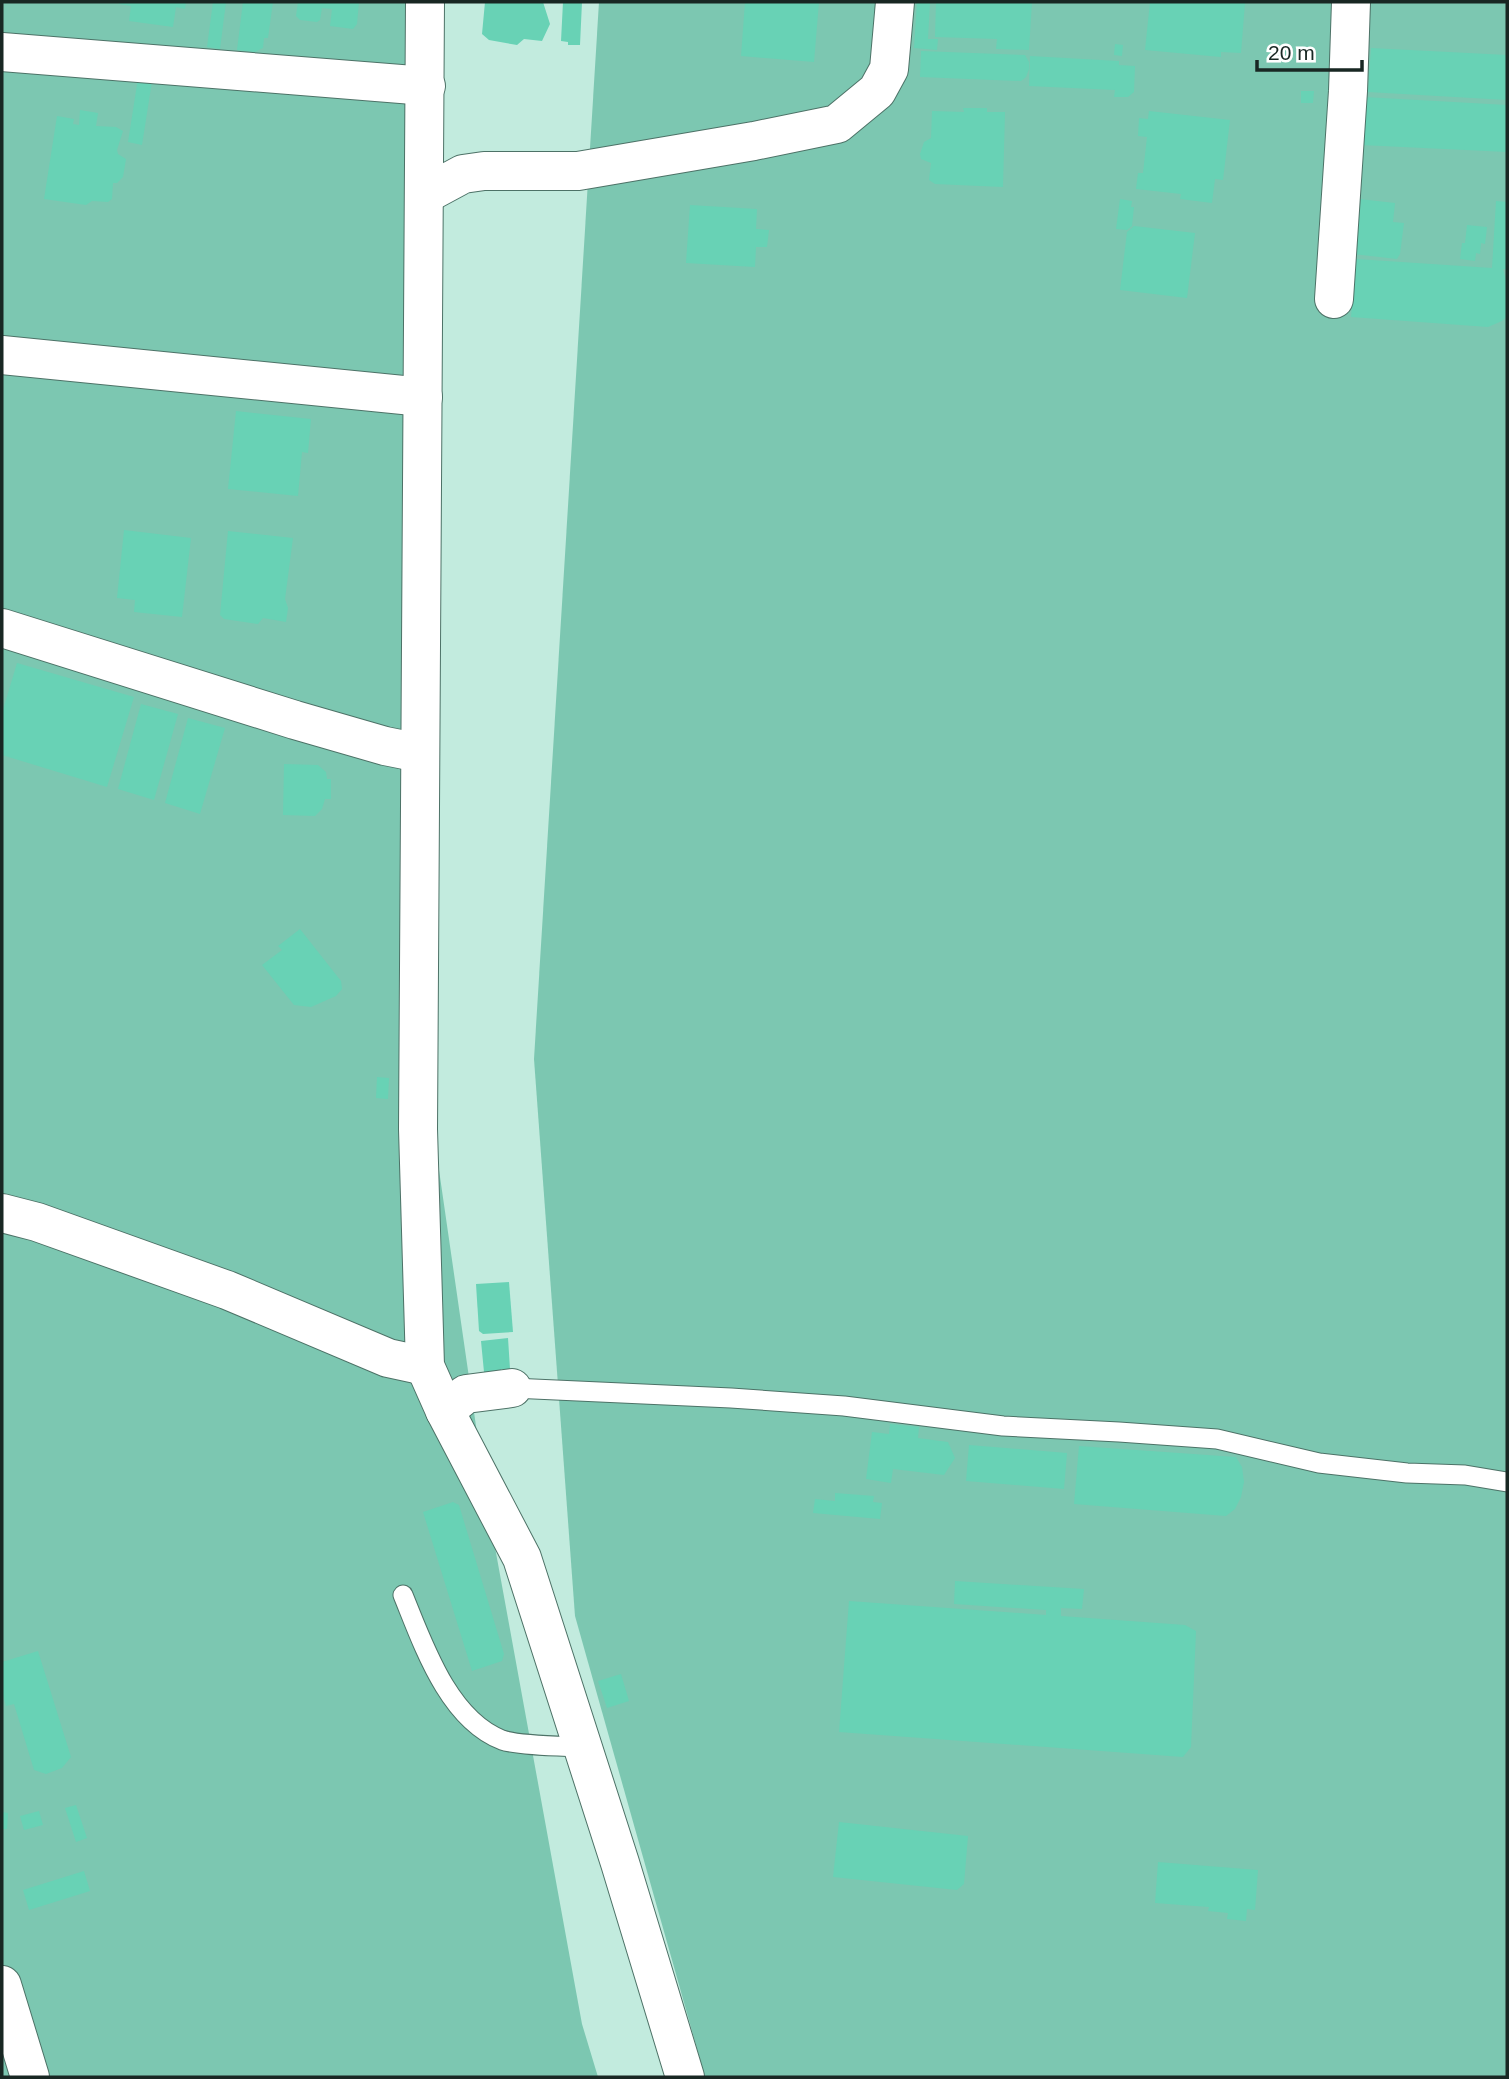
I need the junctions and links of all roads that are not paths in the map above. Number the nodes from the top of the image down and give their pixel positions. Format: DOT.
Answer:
graph roads {
  1 [pos="425,2"];
  2 [pos="895,2"];
  3 [pos="1350,2"];
  4 [pos="2,52"];
  5 [pos="426,86"];
  6 [pos="424,195"];
  7 [pos="1334,299"];
  8 [pos="2,355"];
  9 [pos="423,397"];
  10 [pos="2,628"];
  11 [pos="420,753"];
  12 [pos="2,1213"];
  13 [pos="425,1366"];
  14 [pos="512,1388"];
  15 [pos="445,1410"];
  16 [pos="1507,1482"];
  17 [pos="403,1595"];
  18 [pos="583,1746"];
  19 [pos="2,1985"];
  20 [pos="30,2077"];
  21 [pos="685,2077"];
  1 -- 5 [label="street"];
  2 -- 6 [label="street"];
  3 -- 7 [label="street"];
  4 -- 5 [label="street"];
  5 -- 6 [label="street"];
  6 -- 9 [label="street"];
  8 -- 9 [label="street"];
  9 -- 11 [label="street"];
  10 -- 11 [label="street"];
  11 -- 13 [label="street"];
  12 -- 13 [label="street"];
  13 -- 15 [label="street"];
  14 -- 15 [label="street"];
  14 -- 16 [label="lane"];
  15 -- 18 [label="street"];
  17 -- 18 [label="lane"];
  18 -- 21 [label="street"];
  19 -- 20 [label="street"];
}
